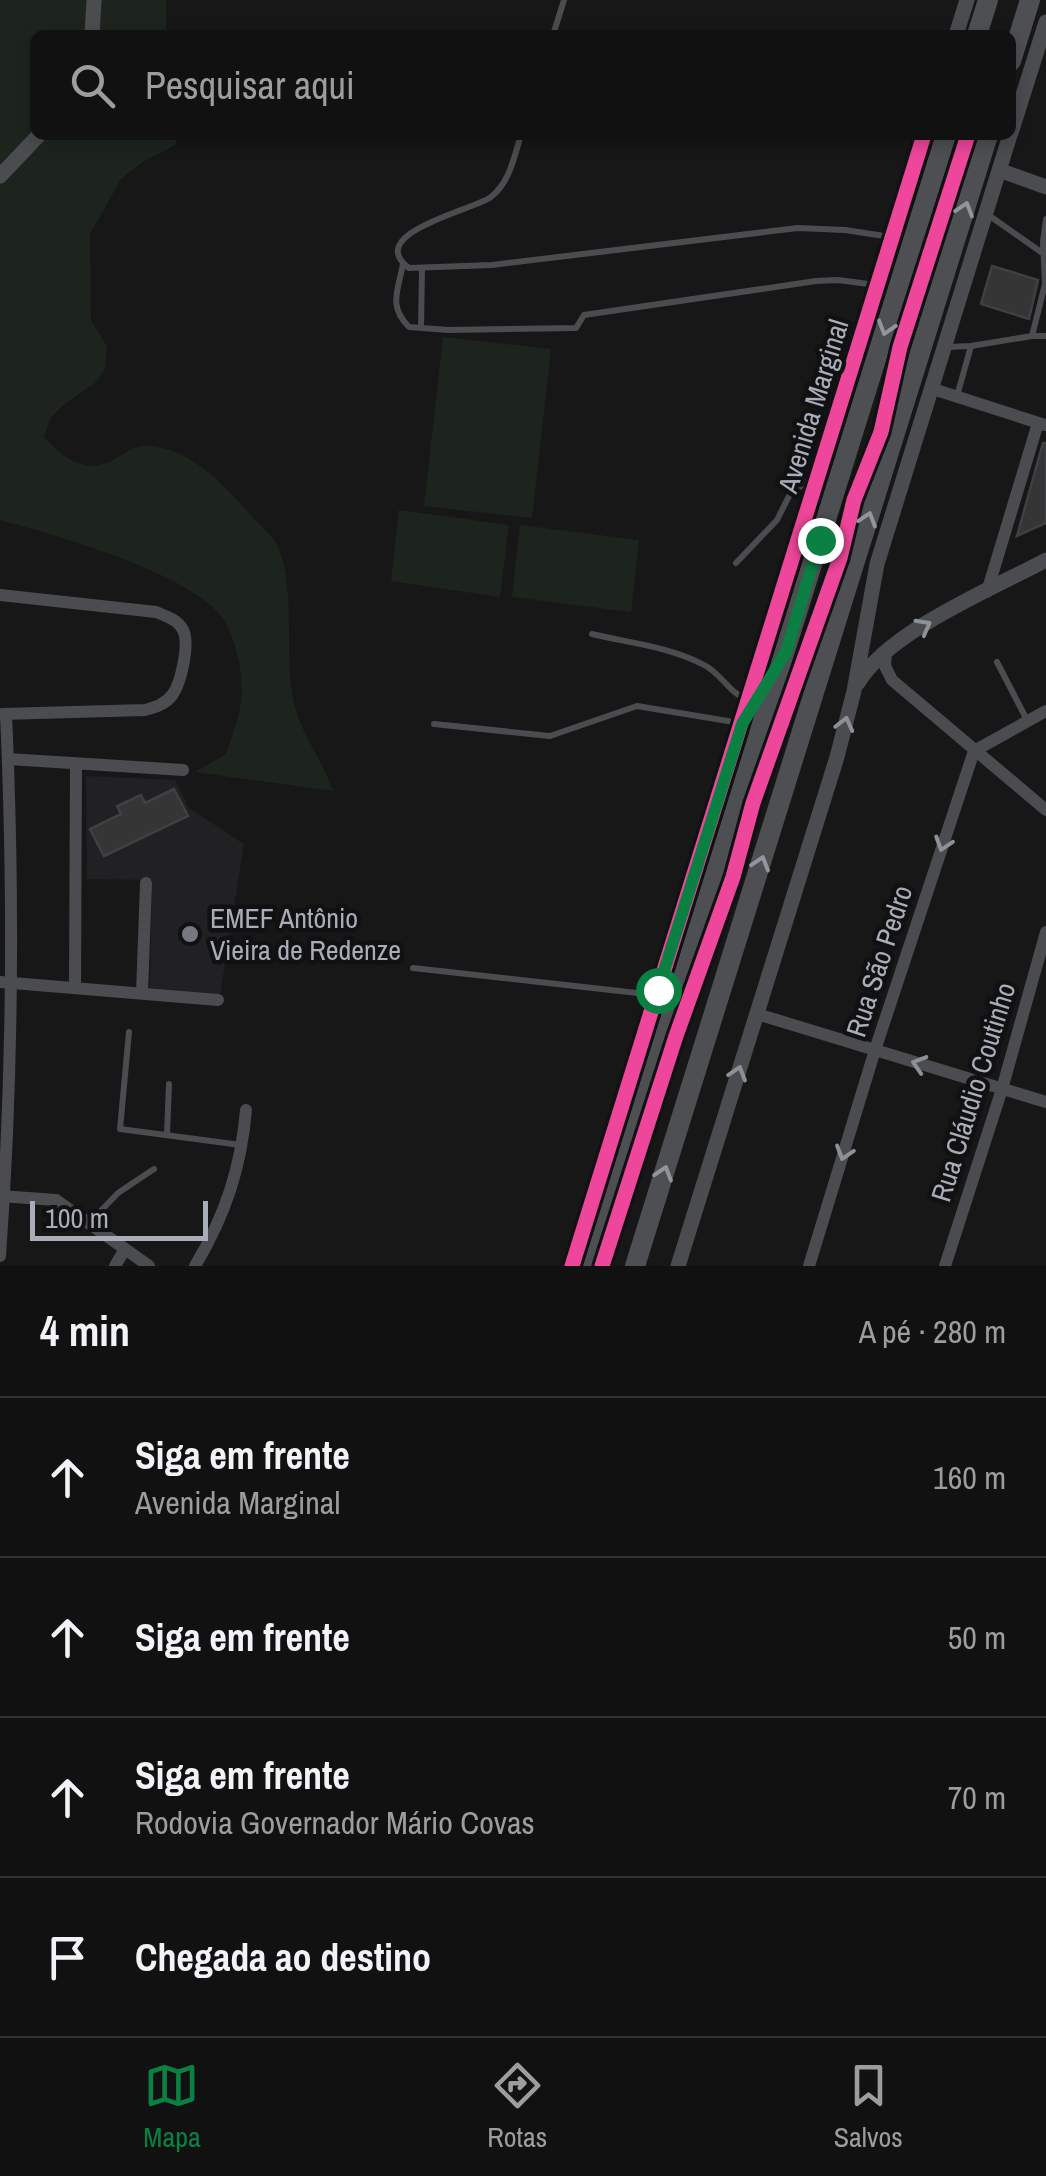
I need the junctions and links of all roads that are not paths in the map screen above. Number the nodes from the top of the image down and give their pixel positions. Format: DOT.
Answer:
graph roads {
  1 [pos="94,0"];
  2 [pos="564,0"];
  3 [pos="967,0"];
  4 [pos="988,0"];
  5 [pos="1030,0"];
  6 [pos="1046,22"];
  7 [pos="92,30"];
  8 [pos="554,30"];
  9 [pos="958,30"];
  10 [pos="979,30"];
  11 [pos="1016,45"];
  12 [pos="1016,118"];
  13 [pos="33,140"];
  14 [pos="519,140"];
  15 [pos="922,140"];
  16 [pos="944,140"];
  17 [pos="986,140"];
  18 [pos="1009,140"];
  19 [pos="999,170"];
  20 [pos="0,176"];
  21 [pos="1046,187"];
  22 [pos="986,214"];
  23 [pos="1046,219"];
  24 [pos="892,237"];
  25 [pos="1042,252"];
  26 [pos="403,264"];
  27 [pos="422,268"];
  28 [pos="877,285"];
  29 [pos="421,328"];
  30 [pos="1032,336"];
  31 [pos="1046,336"];
  32 [pos="971,346"];
  33 [pos="945,347"];
  34 [pos="933,389"];
  35 [pos="957,396"];
  36 [pos="1042,424"];
  37 [pos="818,473"];
  38 [pos="1046,560"];
  39 [pos="736,563"];
  40 [pos="987,592"];
  41 [pos="0,594"];
  42 [pos="592,634"];
  43 [pos="786,652"];
  44 [pos="886,652"];
  45 [pos="997,662"];
  46 [pos="864,675"];
  47 [pos="892,680"];
  48 [pos="854,691"];
  49 [pos="750,701"];
  50 [pos="1046,711"];
  51 [pos="3,714"];
  52 [pos="1028,721"];
  53 [pos="434,724"];
  54 [pos="742,724"];
  55 [pos="974,751"];
  56 [pos="8,759"];
  57 [pos="76,765"];
  58 [pos="182,770"];
  59 [pos="5,785"];
  60 [pos="1046,810"];
  61 [pos="6,834"];
  62 [pos="6,880"];
  63 [pos="146,884"];
  64 [pos="6,929"];
  65 [pos="1046,932"];
  66 [pos="413,968"];
  67 [pos="6,982"];
  68 [pos="75,987"];
  69 [pos="142,992"];
  70 [pos="656,995"];
  71 [pos="218,1000"];
  72 [pos="757,1014"];
  73 [pos="130,1032"];
  74 [pos="876,1050"];
  75 [pos="4,1058"];
  76 [pos="168,1084"];
  77 [pos="1002,1089"];
  78 [pos="1046,1102"];
  79 [pos="246,1110"];
  80 [pos="167,1136"];
  81 [pos="242,1145"];
  82 [pos="154,1170"];
  83 [pos="2,1196"];
  84 [pos="90,1222"];
  85 [pos="125,1248"];
  86 [pos="0,1256"];
  87 [pos="114,1266"];
  88 [pos="149,1266"];
  89 [pos="195,1266"];
  90 [pos="572,1266"];
  91 [pos="593,1266"];
  92 [pos="635,1266"];
  93 [pos="678,1266"];
  94 [pos="809,1266"];
  95 [pos="945,1266"];
  1 -- 7 [label="street"];
  2 -- 8 [label="lane"];
  3 -- 9 [label="street"];
  4 -- 10 [label="main road"];
  5 -- 11 [label="main road"];
  6 -- 12 [label="street"];
  13 -- 20 [label="street"];
  14 -- 26 [label="lane"];
  15 -- 24 [label="street, Avenida Marginal"];
  16 -- 43 [label="main road, one-way"];
  92 -- 17 [label="main road, one-way"];
  18 -- 19 [label="street"];
  19 -- 21 [label="street"];
  19 -- 22 [label="street"];
  22 -- 25 [label="lane"];
  22 -- 33 [label="street"];
  23 -- 25 [label="lane"];
  24 -- 27 [label="lane"];
  24 -- 28 [label="street, Avenida Marginal"];
  25 -- 30 [label="lane"];
  26 -- 27 [label="lane"];
  26 -- 29 [label="lane"];
  27 -- 29 [label="lane"];
  28 -- 29 [label="lane"];
  28 -- 37 [label="street, Avenida Marginal"];
  30 -- 31 [label="lane"];
  30 -- 32 [label="lane"];
  32 -- 33 [label="lane"];
  32 -- 35 [label="lane"];
  33 -- 34 [label="street"];
  34 -- 35 [label="street"];
  34 -- 48 [label="street"];
  35 -- 36 [label="street"];
  36 -- 40 [label="street"];
  37 -- 39 [label="lane"];
  37 -- 49 [label="street, Avenida Marginal"];
  38 -- 40 [label="street"];
  44 -- 40 [label="street, one-way"];
  41 -- 51 [label="street"];
  42 -- 49 [label="lane"];
  43 -- 54 [label="main road"];
  43 -- 91 [label="main road"];
  44 -- 46 [label="street"];
  44 -- 47 [label="street"];
  45 -- 52 [label="lane"];
  46 -- 47 [label="street"];
  46 -- 48 [label="street"];
  47 -- 55 [label="street"];
  72 -- 48 [label="street, one-way"];
  49 -- 54 [label="street, Avenida Marginal"];
  50 -- 52 [label="street"];
  51 -- 56 [label="street"];
  52 -- 55 [label="street"];
  53 -- 54 [label="lane"];
  54 -- 70 [label="street, Avenida Marginal"];
  55 -- 60 [label="street"];
  55 -- 74 [label="street, Rua São Pedro, one-way"];
  56 -- 57 [label="street"];
  56 -- 59 [label="street"];
  57 -- 58 [label="street"];
  57 -- 68 [label="street"];
  59 -- 61 [label="street"];
  61 -- 62 [label="street"];
  62 -- 64 [label="street"];
  63 -- 69 [label="street"];
  64 -- 67 [label="street"];
  65 -- 77 [label="street, Rua Cláudio Coutinho"];
  66 -- 70 [label="lane"];
  67 -- 68 [label="street"];
  67 -- 75 [label="street"];
  68 -- 69 [label="street"];
  69 -- 71 [label="street"];
  70 -- 90 [label="street, Avenida Marginal"];
  72 -- 74 [label="street"];
  93 -- 72 [label="street, one-way"];
  73 -- 80 [label="lane"];
  77 -- 74 [label="street, one-way"];
  74 -- 94 [label="street, Rua São Pedro, one-way"];
  75 -- 83 [label="street"];
  76 -- 80 [label="lane"];
  77 -- 78 [label="street"];
  77 -- 95 [label="street, Rua Cláudio Coutinho"];
  79 -- 81 [label="street"];
  80 -- 81 [label="lane"];
  81 -- 89 [label="street"];
  82 -- 84 [label="lane"];
  83 -- 84 [label="street"];
  83 -- 86 [label="street"];
  84 -- 85 [label="street"];
  85 -- 87 [label="street"];
  85 -- 88 [label="street"];
}
